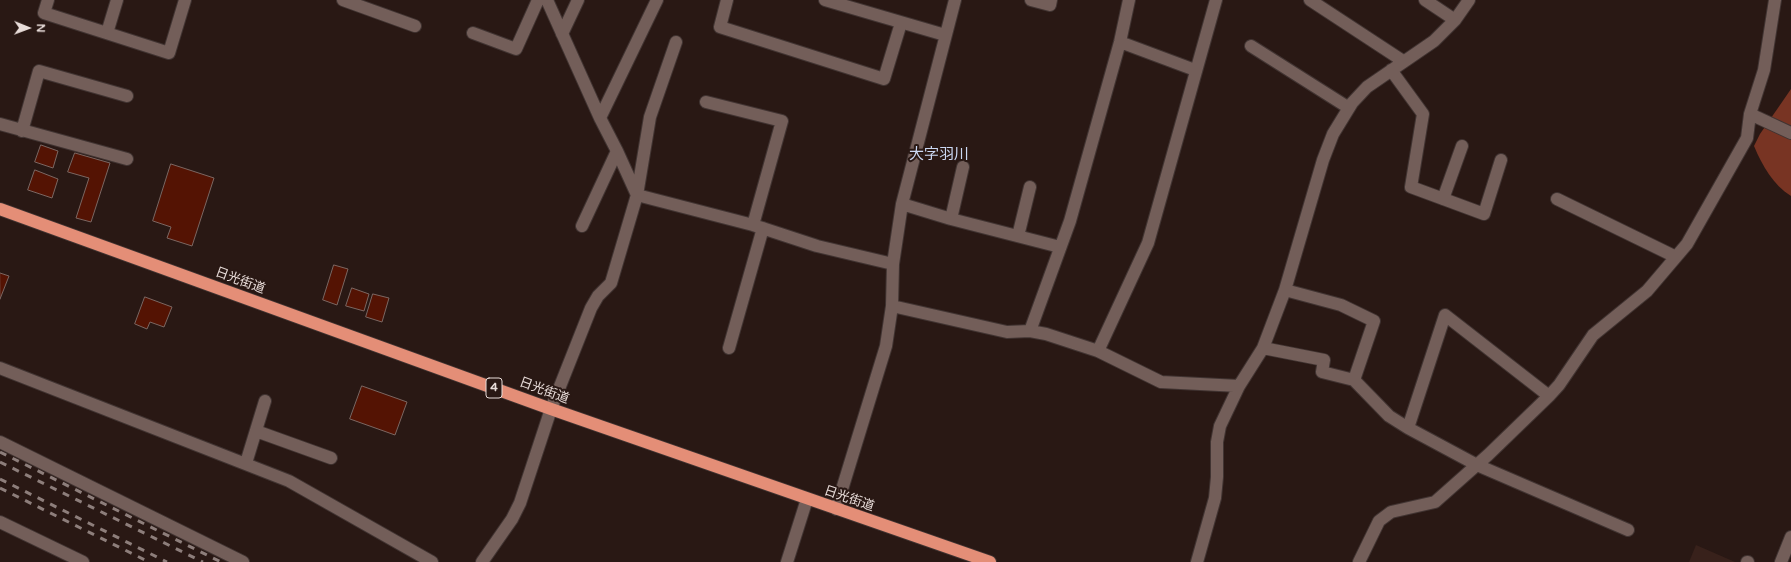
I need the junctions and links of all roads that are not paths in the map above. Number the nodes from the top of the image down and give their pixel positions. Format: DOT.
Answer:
graph roads {
  1 [pos="48,0"];
  2 [pos="117,0"];
  3 [pos="186,0"];
  4 [pos="343,0"];
  5 [pos="538,0"];
  6 [pos="547,0"];
  7 [pos="578,0"];
  8 [pos="657,0"];
  9 [pos="727,0"];
  10 [pos="825,0"];
  11 [pos="955,0"];
  12 [pos="1031,0"];
  13 [pos="1051,0"];
  14 [pos="1129,0"];
  15 [pos="1216,0"];
  16 [pos="1310,0"];
  17 [pos="1425,0"];
  18 [pos="1469,0"];
  19 [pos="1775,0"];
  20 [pos="1455,20"];
  21 [pos="901,23"];
  22 [pos="415,26"];
  23 [pos="107,33"];
  24 [pos="473,33"];
  25 [pos="562,34"];
  26 [pos="945,35"];
  27 [pos="676,42"];
  28 [pos="1120,42"];
  29 [pos="1251,46"];
  30 [pos="1403,61"];
  31 [pos="1196,70"];
  32 [pos="1391,70"];
  33 [pos="127,96"];
  34 [pos="706,102"];
  35 [pos="1349,108"];
  36 [pos="1750,114"];
  37 [pos="600,118"];
  38 [pos="0,124"];
  39 [pos="22,131"];
  40 [pos="1791,133"];
  41 [pos="1462,146"];
  42 [pos="617,150"];
  43 [pos="127,159"];
  44 [pos="1500,160"];
  45 [pos="963,167"];
  46 [pos="1030,187"];
  47 [pos="637,195"];
  48 [pos="1443,199"];
  49 [pos="1557,199"];
  50 [pos="902,204"];
  51 [pos="0,209"];
  52 [pos="951,219"];
  53 [pos="582,226"];
  54 [pos="758,226"];
  55 [pos="1018,236"];
  56 [pos="1060,247"];
  57 [pos="1676,257"];
  58 [pos="893,264"];
  59 [pos="1285,290"];
  60 [pos="892,306"];
  61 [pos="1030,331"];
  62 [pos="729,348"];
  63 [pos="1263,348"];
  64 [pos="1098,351"];
  65 [pos="0,368"];
  66 [pos="1354,380"];
  67 [pos="1239,386"];
  68 [pos="1549,396"];
  69 [pos="265,401"];
  70 [pos="552,409"];
  71 [pos="1408,428"];
  72 [pos="256,431"];
  73 [pos="0,442"];
  74 [pos="331,458"];
  75 [pos="246,463"];
  76 [pos="1477,465"];
  77 [pos="807,499"];
  78 [pos="836,509"];
  79 [pos="0,522"];
  80 [pos="1628,530"];
  81 [pos="1791,537"];
  82 [pos="83,562"];
  83 [pos="243,562"];
  84 [pos="432,562"];
  85 [pos="482,562"];
  86 [pos="787,562"];
  87 [pos="990,562"];
  88 [pos="1197,562"];
  89 [pos="1359,562"];
  90 [pos="1781,562"];
  1 -- 23 [label="street"];
  2 -- 23 [label="street"];
  3 -- 23 [label="street"];
  4 -- 22 [label="street"];
  5 -- 24 [label="street"];
  6 -- 25 [label="street"];
  7 -- 25 [label="street"];
  8 -- 37 [label="street"];
  9 -- 21 [label="street"];
  10 -- 21 [label="street"];
  11 -- 26 [label="street"];
  12 -- 13 [label="street"];
  14 -- 28 [label="street"];
  15 -- 31 [label="street"];
  16 -- 30 [label="street"];
  17 -- 20 [label="street"];
  18 -- 20 [label="street"];
  19 -- 36 [label="street"];
  20 -- 30 [label="street"];
  21 -- 26 [label="street"];
  25 -- 37 [label="street"];
  26 -- 50 [label="street"];
  27 -- 47 [label="street"];
  28 -- 31 [label="street"];
  28 -- 56 [label="street"];
  29 -- 35 [label="street"];
  30 -- 32 [label="street"];
  31 -- 64 [label="street"];
  32 -- 35 [label="street"];
  32 -- 48 [label="street"];
  33 -- 39 [label="street"];
  34 -- 54 [label="street"];
  35 -- 59 [label="street"];
  36 -- 40 [label="street"];
  36 -- 57 [label="street"];
  37 -- 42 [label="street"];
  38 -- 39 [label="street"];
  39 -- 43 [label="street"];
  41 -- 48 [label="street"];
  42 -- 47 [label="street"];
  42 -- 53 [label="street"];
  44 -- 48 [label="street"];
  45 -- 52 [label="street"];
  46 -- 55 [label="street"];
  47 -- 54 [label="street"];
  47 -- 70 [label="street"];
  49 -- 57 [label="street"];
  50 -- 52 [label="street"];
  50 -- 58 [label="street"];
  51 -- 70 [label="highway, 日光街道 / 4"];
  52 -- 55 [label="street"];
  54 -- 58 [label="street"];
  54 -- 62 [label="street"];
  55 -- 56 [label="street"];
  56 -- 61 [label="street"];
  57 -- 68 [label="street"];
  58 -- 60 [label="street"];
  59 -- 63 [label="street"];
  59 -- 66 [label="street"];
  60 -- 61 [label="street"];
  60 -- 78 [label="street"];
  61 -- 64 [label="street"];
  63 -- 66 [label="street"];
  63 -- 67 [label="street"];
  64 -- 67 [label="street"];
  65 -- 75 [label="street"];
  66 -- 71 [label="street"];
  67 -- 88 [label="street"];
  68 -- 71 [label="street"];
  68 -- 76 [label="street"];
  69 -- 72 [label="street"];
  70 -- 77 [label="highway, 日光街道 / 4"];
  70 -- 85 [label="street"];
  71 -- 76 [label="street"];
  72 -- 74 [label="street"];
  72 -- 75 [label="street"];
  73 -- 83 [label="street"];
  75 -- 84 [label="street"];
  76 -- 80 [label="street"];
  76 -- 89 [label="street"];
  77 -- 78 [label="highway, 日光街道 / 4"];
  77 -- 86 [label="street"];
  78 -- 87 [label="highway, 日光街道 / 4"];
  79 -- 82 [label="street"];
  81 -- 90 [label="street"];
}
